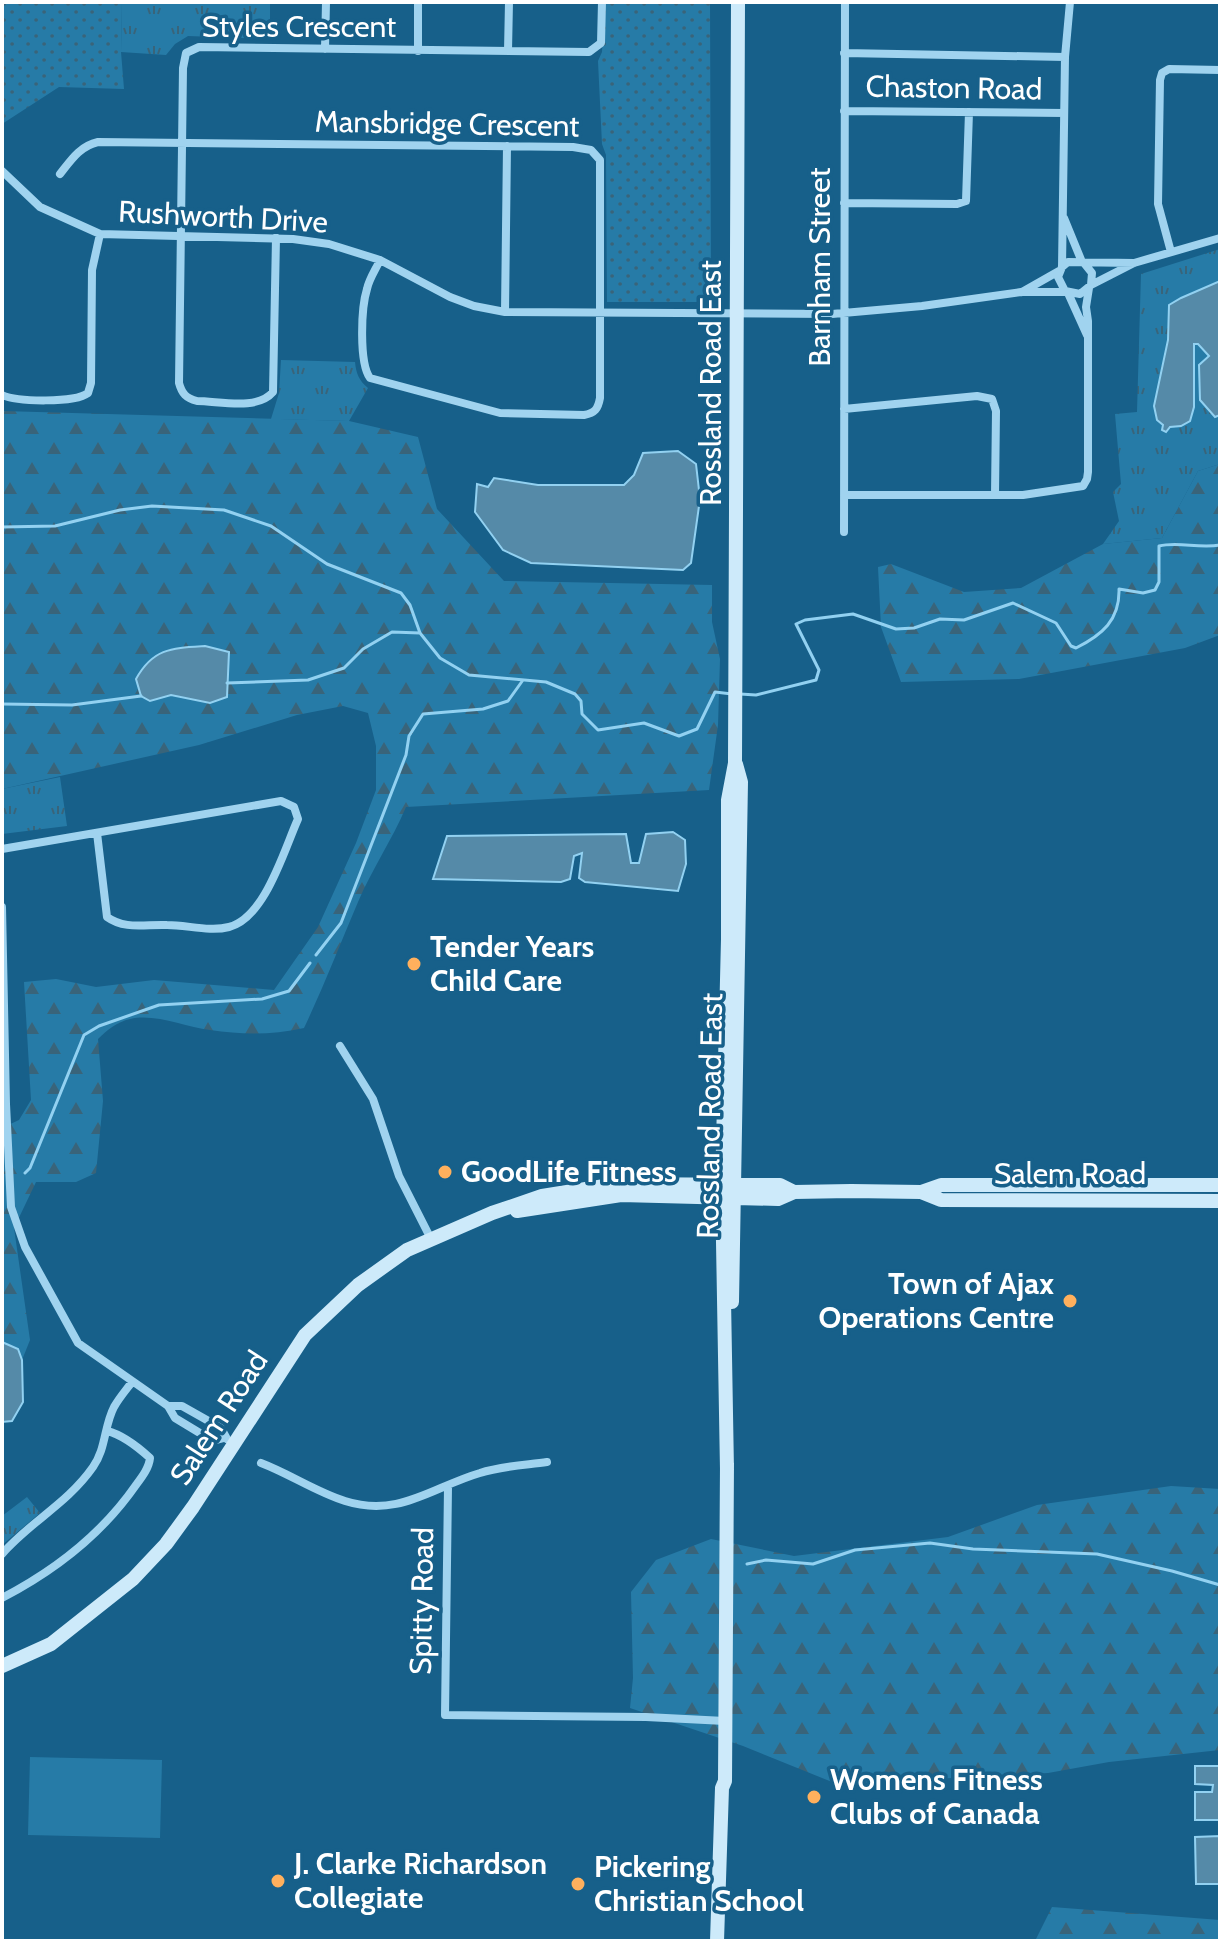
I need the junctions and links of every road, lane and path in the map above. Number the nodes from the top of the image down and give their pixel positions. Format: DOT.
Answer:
graph roads {
  1 [pos="326,2"];
  2 [pos="418,2"];
  3 [pos="509,2"];
  4 [pos="602,2"];
  5 [pos="738,2"];
  6 [pos="845,2"];
  7 [pos="1070,2"];
  8 [pos="325,49"];
  9 [pos="418,51"];
  10 [pos="508,51"];
  11 [pos="844,53"];
  12 [pos="1065,57"];
  13 [pos="1220,70"];
  14 [pos="844,111"];
  15 [pos="969,112"];
  16 [pos="1064,113"];
  17 [pos="182,143"];
  18 [pos="507,146"];
  19 [pos="2,171"];
  20 [pos="60,174"];
  21 [pos="844,203"];
  22 [pos="1064,218"];
  23 [pos="100,234"];
  24 [pos="181,237"];
  25 [pos="276,238"];
  26 [pos="1220,238"];
  27 [pos="1171,252"];
  28 [pos="380,260"];
  29 [pos="1083,262"];
  30 [pos="1134,263"];
  31 [pos="1061,268"];
  32 [pos="1090,287"];
  33 [pos="1021,292"];
  34 [pos="1067,292"];
  35 [pos="505,312"];
  36 [pos="844,313"];
  37 [pos="599,314"];
  38 [pos="737,315"];
  39 [pos="1088,336"];
  40 [pos="2,395"];
  41 [pos="844,409"];
  42 [pos="844,495"];
  43 [pos="995,495"];
  44 [pos="844,532"];
  45 [pos="97,833"];
  46 [pos="2,849"];
  47 [pos="2,907"];
  48 [pos="340,1046"];
  49 [pos="4,1079"];
  50 [pos="1220,1185"];
  51 [pos="728,1191"];
  52 [pos="921,1192"];
  53 [pos="1220,1201"];
  54 [pos="431,1239"];
  55 [pos="132,1382"];
  56 [pos="168,1406"];
  57 [pos="107,1431"];
  58 [pos="229,1441"];
  59 [pos="547,1462"];
  60 [pos="261,1463"];
  61 [pos="448,1487"];
  62 [pos="2,1554"];
  63 [pos="2,1598"];
  64 [pos="2,1666"];
  65 [pos="725,1721"];
  66 [pos="725,1781"];
  67 [pos="717,1941"];
  68 [pos="727,1941"];
  1 -- 8 [label="street"];
  2 -- 9 [label="street"];
  3 -- 10 [label="street"];
  4 -- 10 [label="street, Styles Crescent"];
  5 -- 38 [label="main road, Rossland Road East"];
  6 -- 11 [label="street, Barnham Street"];
  7 -- 12 [label="street"];
  8 -- 9 [label="street, Styles Crescent"];
  8 -- 17 [label="street, Styles Crescent"];
  9 -- 10 [label="street, Styles Crescent"];
  11 -- 12 [label="street"];
  11 -- 14 [label="street, Barnham Street"];
  12 -- 16 [label="street"];
  13 -- 27 [label="street"];
  14 -- 15 [label="street, Chaston Road"];
  14 -- 21 [label="street, Barnham Street"];
  15 -- 16 [label="street, Chaston Road"];
  15 -- 21 [label="street"];
  16 -- 22 [label="street"];
  17 -- 18 [label="street, Mansbridge Crescent"];
  17 -- 20 [label="street, Mansbridge Crescent"];
  17 -- 24 [label="street, Styles Crescent"];
  18 -- 35 [label="street"];
  18 -- 37 [label="street, Mansbridge Crescent"];
  19 -- 23 [label="street, Rushworth Drive"];
  21 -- 36 [label="street, Barnham Street"];
  22 -- 29 [label="street"];
  22 -- 31 [label="street"];
  23 -- 24 [label="street, Rushworth Drive"];
  23 -- 40 [label="street"];
  24 -- 25 [label="street, Rushworth Drive"];
  24 -- 25 [label="street, Styles Crescent"];
  25 -- 28 [label="street, Rushworth Drive"];
  26 -- 27 [label="street"];
  27 -- 30 [label="street"];
  28 -- 35 [label="street, Rushworth Drive"];
  28 -- 37 [label="street"];
  29 -- 30 [label="street"];
  29 -- 31 [label="street"];
  29 -- 32 [label="street"];
  30 -- 32 [label="street"];
  31 -- 33 [label="street"];
  31 -- 34 [label="street"];
  32 -- 34 [label="street"];
  32 -- 39 [label="street"];
  33 -- 34 [label="street, Rushworth Drive"];
  33 -- 36 [label="street, Rushworth Drive"];
  34 -- 39 [label="street"];
  35 -- 37 [label="street, Rushworth Drive"];
  36 -- 38 [label="street, Rushworth Drive"];
  36 -- 41 [label="street, Barnham Street"];
  37 -- 38 [label="street, Rushworth Drive"];
  38 -- 51 [label="main road, Rossland Road East"];
  39 -- 43 [label="street"];
  41 -- 42 [label="street, Barnham Street"];
  41 -- 43 [label="street"];
  42 -- 43 [label="street"];
  42 -- 44 [label="street, Barnham Street"];
  45 -- 45 [label="street"];
  45 -- 46 [label="street"];
  47 -- 49 [label="street"];
  48 -- 54 [label="street"];
  49 -- 55 [label="street"];
  50 -- 52 [label="main road, Salem Road"];
  51 -- 52 [label="main road, Salem Road"];
  51 -- 54 [label="main road, Salem Road"];
  51 -- 65 [label="main road, Rossland Road East"];
  52 -- 53 [label="main road, Salem Road"];
  54 -- 58 [label="main road, Salem Road"];
  55 -- 56 [label="street"];
  55 -- 57 [label="street"];
  56 -- 58 [label="street"];
  56 -- 58 [label="street"];
  57 -- 62 [label="street"];
  57 -- 63 [label="street"];
  58 -- 64 [label="main road, Salem Road"];
  59 -- 61 [label="street"];
  60 -- 61 [label="street"];
  61 -- 65 [label="street, Spitty Road"];
  65 -- 66 [label="main road, Rossland Road East"];
  66 -- 67 [label="main road, Rossland Road East"];
  66 -- 68 [label="main road, Rossland Road East"];
}
